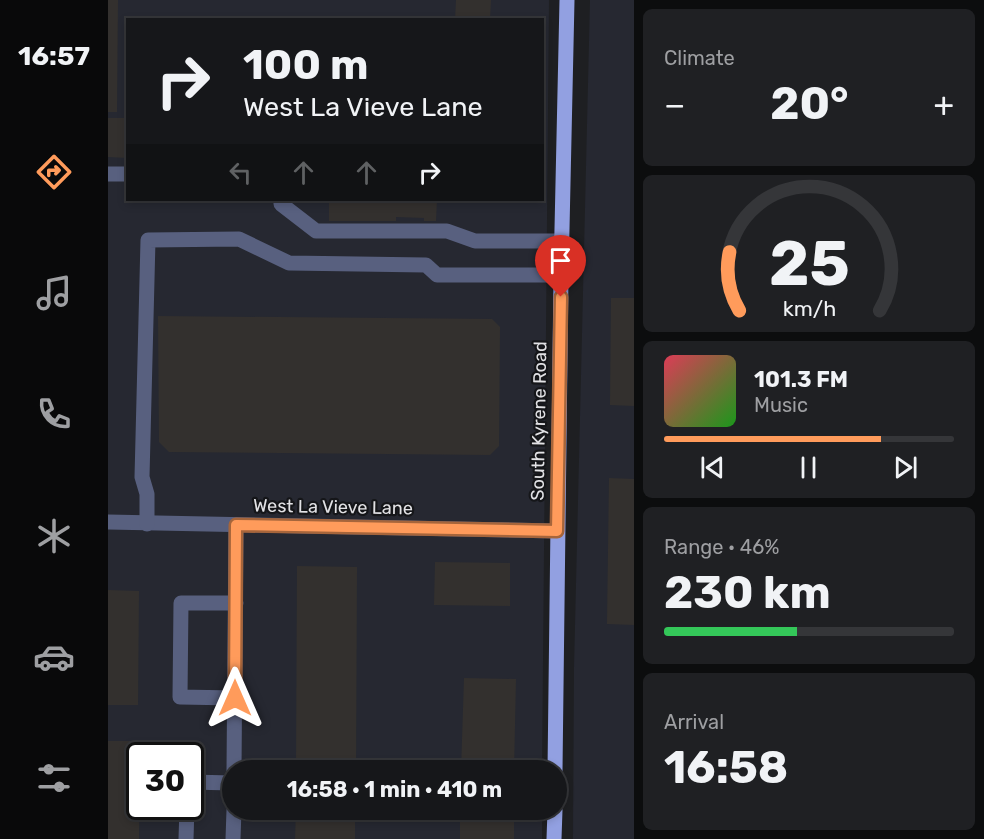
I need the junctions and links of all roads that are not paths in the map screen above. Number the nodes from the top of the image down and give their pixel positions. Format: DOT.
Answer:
graph roads {
  1 [pos="567,0"];
  2 [pos="108,174"];
  3 [pos="126,174"];
  4 [pos="281,201"];
  5 [pos="561,242"];
  6 [pos="561,275"];
  7 [pos="108,522"];
  8 [pos="147,524"];
  9 [pos="236,525"];
  10 [pos="557,531"];
  11 [pos="236,603"];
  12 [pos="235,698"];
  13 [pos="234,760"];
  14 [pos="555,760"];
  15 [pos="204,782"];
  16 [pos="222,783"];
  17 [pos="187,820"];
  18 [pos="234,820"];
  19 [pos="555,820"];
  20 [pos="186,839"];
  21 [pos="233,839"];
  22 [pos="554,839"];
  1 -- 5 [label="main road, South Kyrene Road"];
  2 -- 3 [label="street"];
  4 -- 5 [label="street"];
  5 -- 6 [label="main road, South Kyrene Road"];
  6 -- 8 [label="street"];
  6 -- 10 [label="main road, South Kyrene Road"];
  7 -- 8 [label="street, West La Vieve Lane"];
  8 -- 9 [label="street, West La Vieve Lane"];
  9 -- 10 [label="street, West La Vieve Lane"];
  9 -- 11 [label="street"];
  10 -- 14 [label="main road, South Kyrene Road"];
  11 -- 12 [label="street"];
  11 -- 12 [label="street"];
  12 -- 13 [label="street"];
  15 -- 16 [label="street"];
  17 -- 20 [label="street"];
  18 -- 21 [label="street"];
  19 -- 22 [label="main road"];
}
